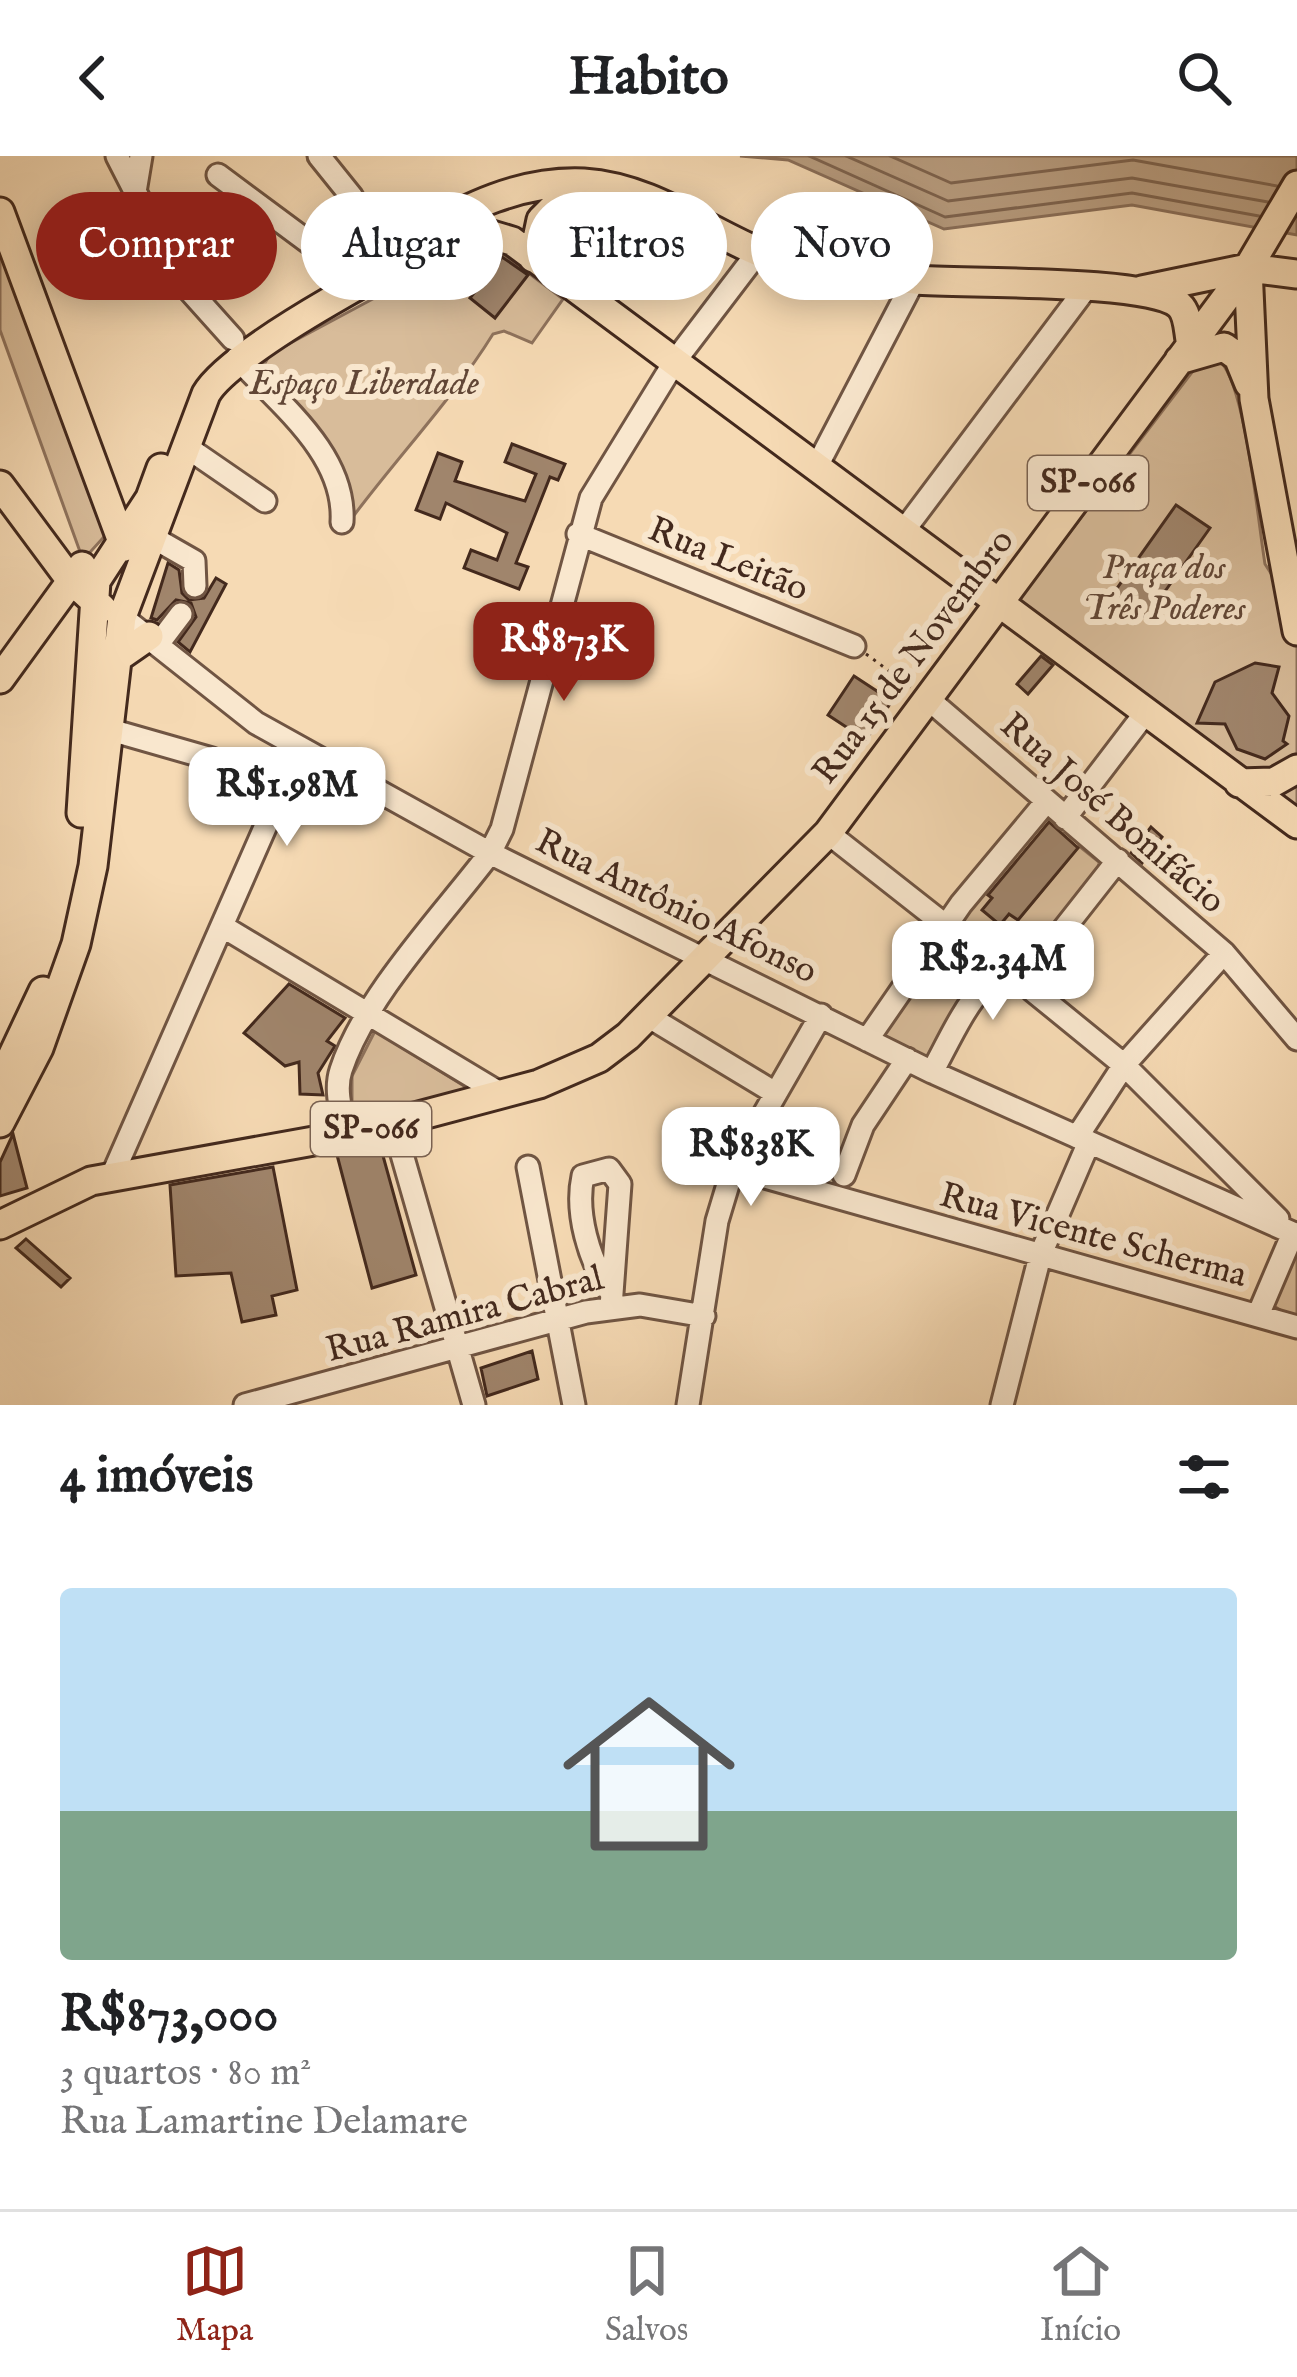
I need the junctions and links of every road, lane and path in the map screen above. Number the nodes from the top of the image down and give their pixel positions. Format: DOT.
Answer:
graph roads {
  1 [pos="118,156"];
  2 [pos="141,156"];
  3 [pos="319,156"];
  4 [pos="218,175"];
  5 [pos="578,183"];
  6 [pos="1297,185"];
  7 [pos="135,192"];
  8 [pos="348,192"];
  9 [pos="569,192"];
  10 [pos="503,195"];
  11 [pos="0,212"];
  12 [pos="301,234"];
  13 [pos="751,248"];
  14 [pos="527,254"];
  15 [pos="751,261"];
  16 [pos="1248,268"];
  17 [pos="1297,274"];
  18 [pos="933,281"];
  19 [pos="1086,288"];
  20 [pos="1132,292"];
  21 [pos="196,300"];
  22 [pos="309,300"];
  23 [pos="591,300"];
  24 [pos="904,300"];
  25 [pos="235,348"];
  26 [pos="1183,351"];
  27 [pos="675,361"];
  28 [pos="1254,399"];
  29 [pos="188,448"];
  30 [pos="816,468"];
  31 [pos="0,485"];
  32 [pos="265,501"];
  33 [pos="342,522"];
  34 [pos="902,533"];
  35 [pos="578,534"];
  36 [pos="131,539"];
  37 [pos="1290,561"];
  38 [pos="69,578"];
  39 [pos="195,586"];
  40 [pos="94,604"];
  41 [pos="998,606"];
  42 [pos="181,614"];
  43 [pos="122,617"];
  44 [pos="1297,631"];
  45 [pos="154,639"];
  46 [pos="854,646"];
  47 [pos="113,661"];
  48 [pos="0,679"];
  49 [pos="927,698"];
  50 [pos="1146,712"];
  51 [pos="107,728"];
  52 [pos="300,748"];
  53 [pos="212,759"];
  54 [pos="1297,769"];
  55 [pos="1239,783"];
  56 [pos="1046,802"];
  57 [pos="1065,818"];
  58 [pos="1297,824"];
  59 [pos="828,833"];
  60 [pos="490,853"];
  61 [pos="1118,860"];
  62 [pos="945,925"];
  63 [pos="222,926"];
  64 [pos="1224,953"];
  65 [pos="1044,954"];
  66 [pos="706,957"];
  67 [pos="370,1012"];
  68 [pos="820,1015"];
  69 [pos="651,1018"];
  70 [pos="1297,1039"];
  71 [pos="868,1040"];
  72 [pos="907,1059"];
  73 [pos="1124,1065"];
  74 [pos="932,1072"];
  75 [pos="0,1082"];
  76 [pos="775,1093"];
  77 [pos="503,1094"];
  78 [pos="0,1123"];
  79 [pos="394,1124"];
  80 [pos="347,1135"];
  81 [pos="1083,1139"];
  82 [pos="1212,1153"];
  83 [pos="528,1167"];
  84 [pos="733,1168"];
  85 [pos="844,1175"];
  86 [pos="112,1176"];
  87 [pos="1191,1184"];
  88 [pos="37,1202"];
  89 [pos="0,1211"];
  90 [pos="0,1225"];
  91 [pos="1295,1234"];
  92 [pos="1040,1256"];
  93 [pos="610,1299"];
  94 [pos="704,1316"];
  95 [pos="1258,1316"];
  96 [pos="556,1318"];
  97 [pos="1297,1328"];
  98 [pos="458,1346"];
  99 [pos="244,1405"];
  100 [pos="473,1405"];
  101 [pos="574,1405"];
  102 [pos="688,1405"];
  103 [pos="1002,1405"];
  1 -- 7 [label="street"];
  2 -- 7 [label="street"];
  3 -- 8 [label="street"];
  4 -- 12 [label="street"];
  5 -- 9 [label="main road"];
  5 -- 10 [label="main road"];
  5 -- 13 [label="main road"];
  6 -- 16 [label="main road, SP-066"];
  11 -- 36 [label="main road"];
  14 -- 25 [label="main road"];
  15 -- 27 [label="street"];
  16 -- 17 [label="main road"];
  16 -- 20 [label="main road"];
  16 -- 26 [label="main road, Rua 15 de Novembro / SP-066"];
  16 -- 28 [label="main road"];
  18 -- 19 [label="main road"];
  19 -- 20 [label="main road"];
  19 -- 34 [label="street"];
  20 -- 26 [label="main road"];
  21 -- 25 [label="street"];
  22 -- 25 [label="main road"];
  23 -- 27 [label="main road"];
  24 -- 30 [label="street"];
  25 -- 29 [label="main road"];
  25 -- 33 [label="street"];
  25 -- 36 [label="main road"];
  26 -- 28 [label="main road"];
  26 -- 41 [label="main road, Rua 15 de Novembro / SP-066"];
  27 -- 30 [label="main road"];
  27 -- 35 [label="street"];
  28 -- 37 [label="main road"];
  29 -- 32 [label="street"];
  29 -- 36 [label="main road"];
  30 -- 34 [label="main road"];
  31 -- 38 [label="main road"];
  34 -- 41 [label="main road"];
  35 -- 46 [label="street, Rua Leitão"];
  35 -- 60 [label="street"];
  36 -- 38 [label="main road"];
  36 -- 39 [label="street"];
  36 -- 40 [label="main road"];
  36 -- 43 [label="main road"];
  37 -- 44 [label="main road"];
  38 -- 40 [label="main road"];
  38 -- 48 [label="main road"];
  40 -- 43 [label="main road"];
  40 -- 75 [label="main road"];
  41 -- 49 [label="main road, Rua 15 de Novembro / SP-066"];
  41 -- 50 [label="main road"];
  42 -- 45 [label="street"];
  43 -- 45 [label="street, Rua Antônio Afonso"];
  43 -- 47 [label="main road"];
  45 -- 47 [label="main road"];
  45 -- 52 [label="street, Rua Antônio Afonso"];
  46 -- 49 [label="path"];
  47 -- 51 [label="main road"];
  49 -- 56 [label="street, Rua José Bonifácio"];
  49 -- 59 [label="main road, Rua 15 de Novembro / SP-066"];
  50 -- 55 [label="main road"];
  50 -- 57 [label="street"];
  51 -- 53 [label="street"];
  51 -- 78 [label="main road"];
  52 -- 60 [label="street, Rua Antônio Afonso"];
  52 -- 63 [label="street"];
  54 -- 55 [label="main road"];
  55 -- 58 [label="main road"];
  56 -- 57 [label="street, Rua José Bonifácio"];
  56 -- 62 [label="street"];
  57 -- 61 [label="street, Rua José Bonifácio"];
  59 -- 62 [label="street"];
  59 -- 66 [label="main road, Rua 15 de Novembro / SP-066"];
  60 -- 66 [label="street, Rua Antônio Afonso"];
  60 -- 67 [label="street"];
  61 -- 64 [label="street, Rua José Bonifácio"];
  61 -- 65 [label="street"];
  62 -- 71 [label="street"];
  63 -- 67 [label="street"];
  63 -- 86 [label="street"];
  64 -- 70 [label="street, Rua José Bonifácio"];
  64 -- 73 [label="street"];
  65 -- 73 [label="street"];
  65 -- 74 [label="street"];
  66 -- 68 [label="street, Rua Antônio Afonso"];
  66 -- 69 [label="main road, SP-066"];
  67 -- 77 [label="street"];
  67 -- 80 [label="street"];
  68 -- 71 [label="street, Rua Antônio Afonso"];
  68 -- 76 [label="street"];
  69 -- 76 [label="street"];
  69 -- 77 [label="main road, SP-066"];
  71 -- 72 [label="street, Rua Antônio Afonso"];
  72 -- 74 [label="street, Rua Antônio Afonso"];
  72 -- 85 [label="street"];
  73 -- 81 [label="street"];
  73 -- 82 [label="street"];
  74 -- 81 [label="street, Rua Antônio Afonso"];
  76 -- 84 [label="street"];
  77 -- 79 [label="main road, SP-066"];
  79 -- 80 [label="main road, SP-066"];
  79 -- 98 [label="street"];
  80 -- 86 [label="main road, SP-066"];
  81 -- 87 [label="street, Rua Antônio Afonso"];
  81 -- 92 [label="street"];
  82 -- 87 [label="street"];
  82 -- 91 [label="street"];
  83 -- 96 [label="street"];
  84 -- 92 [label="street, Rua Vicente Scherma"];
  84 -- 94 [label="street"];
  86 -- 88 [label="main road, SP-066"];
  87 -- 91 [label="street, Rua Antônio Afonso"];
  88 -- 89 [label="main road"];
  88 -- 90 [label="main road, SP-066"];
  91 -- 95 [label="street"];
  92 -- 95 [label="street, Rua Vicente Scherma"];
  92 -- 103 [label="street"];
  93 -- 93 [label="street"];
  93 -- 94 [label="street, Rua Ramira Cabral"];
  93 -- 96 [label="street, Rua Ramira Cabral"];
  94 -- 102 [label="street"];
  95 -- 97 [label="street, Rua Vicente Scherma"];
  96 -- 98 [label="street, Rua Ramira Cabral"];
  96 -- 101 [label="street"];
  98 -- 99 [label="street, Rua Ramira Cabral"];
  98 -- 100 [label="street"];
}
